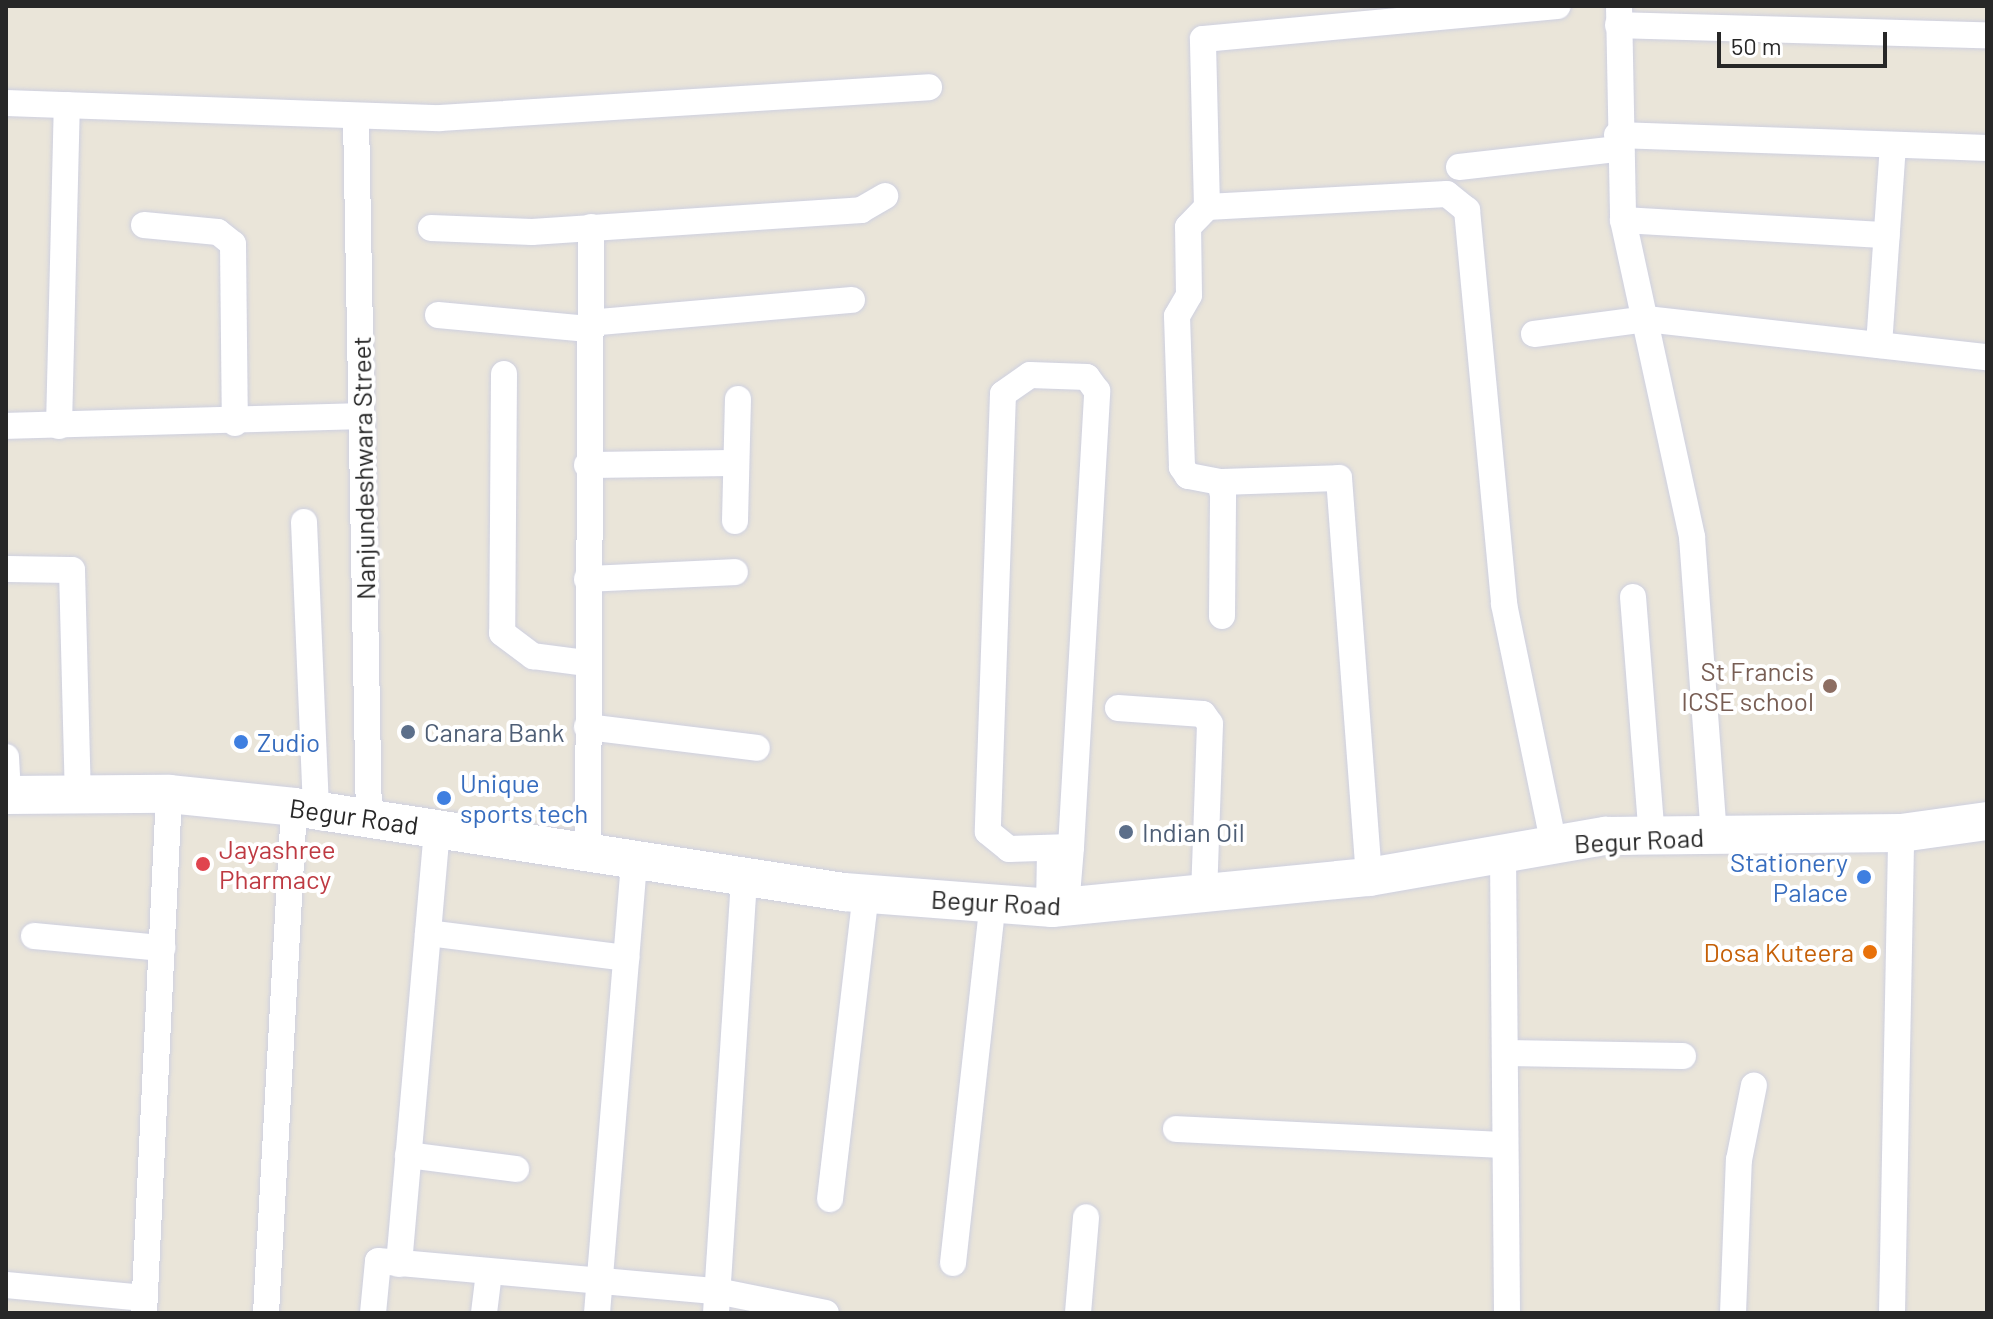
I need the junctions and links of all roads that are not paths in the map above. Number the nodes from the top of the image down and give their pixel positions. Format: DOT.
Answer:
graph roads {
  1 [pos="1557,6"];
  2 [pos="1500,8"];
  3 [pos="1619,16"];
  4 [pos="1987,35"];
  5 [pos="929,87"];
  6 [pos="6,103"];
  7 [pos="67,105"];
  8 [pos="356,117"];
  9 [pos="1618,142"];
  10 [pos="1893,145"];
  11 [pos="1987,148"];
  12 [pos="1459,167"];
  13 [pos="885,196"];
  14 [pos="1207,207"];
  15 [pos="1623,220"];
  16 [pos="144,225"];
  17 [pos="591,227"];
  18 [pos="431,228"];
  19 [pos="1887,235"];
  20 [pos="852,300"];
  21 [pos="438,315"];
  22 [pos="1646,319"];
  23 [pos="588,326"];
  24 [pos="1534,334"];
  25 [pos="1879,345"];
  26 [pos="1987,357"];
  27 [pos="504,374"];
  28 [pos="738,399"];
  29 [pos="361,416"];
  30 [pos="235,423"];
  31 [pos="6,426"];
  32 [pos="59,426"];
  33 [pos="736,463"];
  34 [pos="587,465"];
  35 [pos="1220,482"];
  36 [pos="735,521"];
  37 [pos="304,522"];
  38 [pos="6,569"];
  39 [pos="735,572"];
  40 [pos="587,579"];
  41 [pos="1633,597"];
  42 [pos="1222,616"];
  43 [pos="586,663"];
  44 [pos="1118,708"];
  45 [pos="587,727"];
  46 [pos="757,748"];
  47 [pos="6,757"];
  48 [pos="78,792"];
  49 [pos="169,794"];
  50 [pos="7,795"];
  51 [pos="305,808"];
  52 [pos="369,818"];
  53 [pos="1987,821"];
  54 [pos="437,829"];
  55 [pos="1901,833"];
  56 [pos="1652,836"];
  57 [pos="1714,836"];
  58 [pos="1554,845"];
  59 [pos="1060,847"];
  60 [pos="588,852"];
  61 [pos="1503,854"];
  62 [pos="634,859"];
  63 [pos="744,876"];
  64 [pos="1369,877"];
  65 [pos="866,893"];
  66 [pos="1204,893"];
  67 [pos="993,903"];
  68 [pos="1058,907"];
  69 [pos="428,933"];
  70 [pos="34,936"];
  71 [pos="162,948"];
  72 [pos="626,958"];
  73 [pos="1505,1053"];
  74 [pos="1683,1056"];
  75 [pos="1754,1085"];
  76 [pos="1176,1129"];
  77 [pos="1505,1145"];
  78 [pos="408,1155"];
  79 [pos="516,1169"];
  80 [pos="830,1199"];
  81 [pos="1086,1217"];
  82 [pos="953,1263"];
  83 [pos="399,1264"];
  84 [pos="489,1272"];
  85 [pos="601,1282"];
  86 [pos="6,1285"];
  87 [pos="70,1302"];
  88 [pos="716,1302"];
  89 [pos="144,1305"];
  90 [pos="266,1313"];
  91 [pos="373,1313"];
  92 [pos="484,1313"];
  93 [pos="597,1313"];
  94 [pos="826,1313"];
  95 [pos="1078,1313"];
  96 [pos="1507,1313"];
  97 [pos="1733,1313"];
  98 [pos="1892,1313"];
  1 -- 2 [label="street"];
  2 -- 14 [label="street"];
  3 -- 4 [label="street"];
  3 -- 9 [label="street"];
  5 -- 8 [label="street"];
  6 -- 7 [label="street"];
  7 -- 8 [label="street"];
  7 -- 32 [label="street"];
  8 -- 29 [label="street, Nanjundeshwara Street"];
  9 -- 10 [label="street"];
  9 -- 12 [label="street"];
  9 -- 15 [label="street"];
  10 -- 11 [label="street"];
  10 -- 19 [label="street"];
  13 -- 17 [label="street"];
  14 -- 35 [label="street"];
  14 -- 58 [label="street"];
  15 -- 19 [label="street"];
  15 -- 22 [label="street"];
  16 -- 30 [label="street"];
  17 -- 18 [label="street"];
  17 -- 23 [label="street"];
  19 -- 25 [label="street"];
  20 -- 23 [label="street"];
  21 -- 23 [label="street"];
  22 -- 24 [label="street"];
  22 -- 25 [label="street"];
  22 -- 57 [label="street"];
  23 -- 34 [label="street"];
  25 -- 26 [label="street"];
  27 -- 43 [label="street"];
  28 -- 33 [label="street"];
  29 -- 30 [label="street"];
  29 -- 52 [label="street, Nanjundeshwara Street"];
  30 -- 32 [label="street"];
  31 -- 32 [label="street"];
  33 -- 34 [label="street"];
  33 -- 36 [label="street"];
  34 -- 40 [label="street"];
  35 -- 42 [label="street"];
  35 -- 64 [label="street"];
  37 -- 51 [label="street"];
  38 -- 48 [label="street"];
  39 -- 40 [label="street"];
  40 -- 43 [label="street"];
  41 -- 56 [label="street"];
  43 -- 45 [label="street"];
  44 -- 66 [label="street"];
  45 -- 46 [label="street"];
  45 -- 60 [label="street"];
  47 -- 50 [label="street"];
  48 -- 49 [label="main road, Begur Road"];
  48 -- 50 [label="main road, Begur Road"];
  49 -- 51 [label="main road, Begur Road"];
  49 -- 71 [label="street"];
  51 -- 52 [label="main road, Begur Road"];
  51 -- 90 [label="street"];
  52 -- 54 [label="main road, Begur Road"];
  53 -- 55 [label="main road, Begur Road"];
  54 -- 60 [label="main road, Begur Road"];
  54 -- 69 [label="street"];
  55 -- 57 [label="main road, Begur Road"];
  55 -- 98 [label="street"];
  56 -- 57 [label="main road, Begur Road"];
  56 -- 58 [label="main road, Begur Road"];
  58 -- 61 [label="main road, Begur Road"];
  59 -- 59 [label="street"];
  59 -- 68 [label="street"];
  60 -- 62 [label="main road, Begur Road"];
  61 -- 64 [label="main road, Begur Road"];
  61 -- 73 [label="street"];
  62 -- 63 [label="main road, Begur Road"];
  62 -- 72 [label="street"];
  63 -- 65 [label="main road, Begur Road"];
  63 -- 88 [label="street"];
  64 -- 66 [label="main road, Begur Road"];
  65 -- 67 [label="main road, Begur Road"];
  65 -- 80 [label="street"];
  66 -- 68 [label="main road, Begur Road"];
  67 -- 68 [label="main road, Begur Road"];
  67 -- 82 [label="street"];
  69 -- 72 [label="street"];
  69 -- 78 [label="street"];
  70 -- 71 [label="street"];
  71 -- 89 [label="street"];
  72 -- 85 [label="street"];
  73 -- 74 [label="street"];
  73 -- 77 [label="street"];
  75 -- 97 [label="street"];
  76 -- 77 [label="street"];
  77 -- 96 [label="street"];
  78 -- 79 [label="street"];
  78 -- 83 [label="street"];
  81 -- 95 [label="street"];
  83 -- 84 [label="street"];
  83 -- 91 [label="street"];
  84 -- 85 [label="street"];
  84 -- 92 [label="street"];
  85 -- 88 [label="street"];
  85 -- 93 [label="street"];
  86 -- 87 [label="street"];
  87 -- 89 [label="street"];
  88 -- 94 [label="street"];
}
